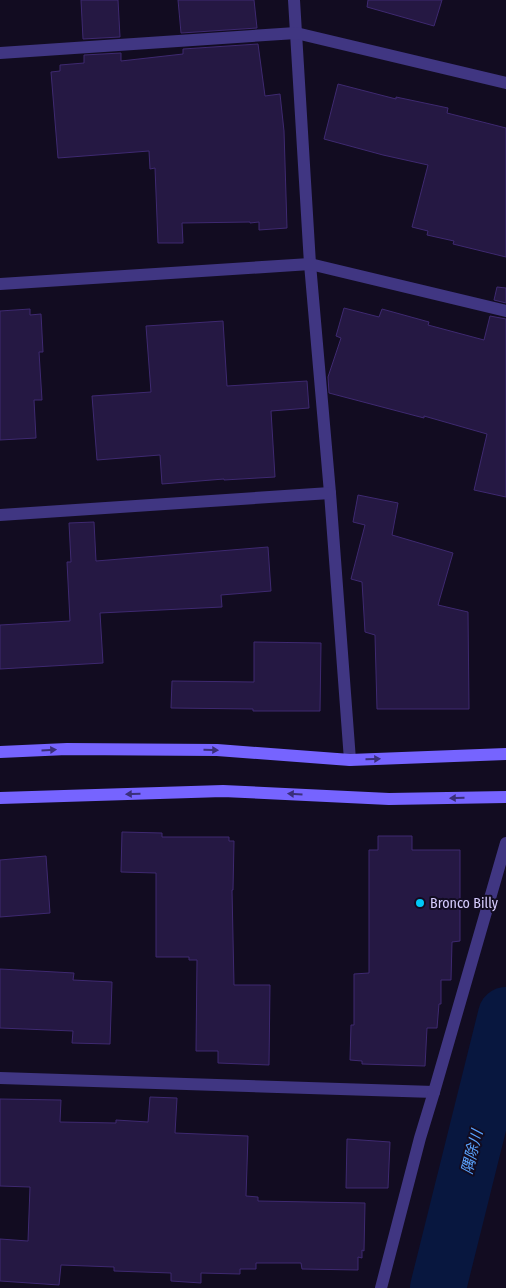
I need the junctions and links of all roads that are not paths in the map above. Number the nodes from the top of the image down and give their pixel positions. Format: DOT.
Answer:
graph roads {
  1 [pos="294,0"];
  2 [pos="296,33"];
  3 [pos="0,53"];
  4 [pos="506,83"];
  5 [pos="310,264"];
  6 [pos="0,284"];
  7 [pos="506,311"];
  8 [pos="330,493"];
  9 [pos="0,515"];
  10 [pos="0,752"];
  11 [pos="506,754"];
  12 [pos="350,760"];
  13 [pos="506,797"];
  14 [pos="0,798"];
  15 [pos="506,843"];
  16 [pos="0,1078"];
  17 [pos="434,1092"];
  18 [pos="381,1288"];
  1 -- 2 [label="street"];
  2 -- 3 [label="street"];
  2 -- 4 [label="street"];
  2 -- 5 [label="street"];
  5 -- 6 [label="street"];
  5 -- 7 [label="street"];
  5 -- 8 [label="street"];
  8 -- 9 [label="street"];
  8 -- 12 [label="street"];
  10 -- 12 [label="street, one-way"];
  12 -- 11 [label="street, one-way"];
  13 -- 14 [label="street, one-way"];
  15 -- 17 [label="street"];
  16 -- 17 [label="street"];
  17 -- 18 [label="street"];
}
